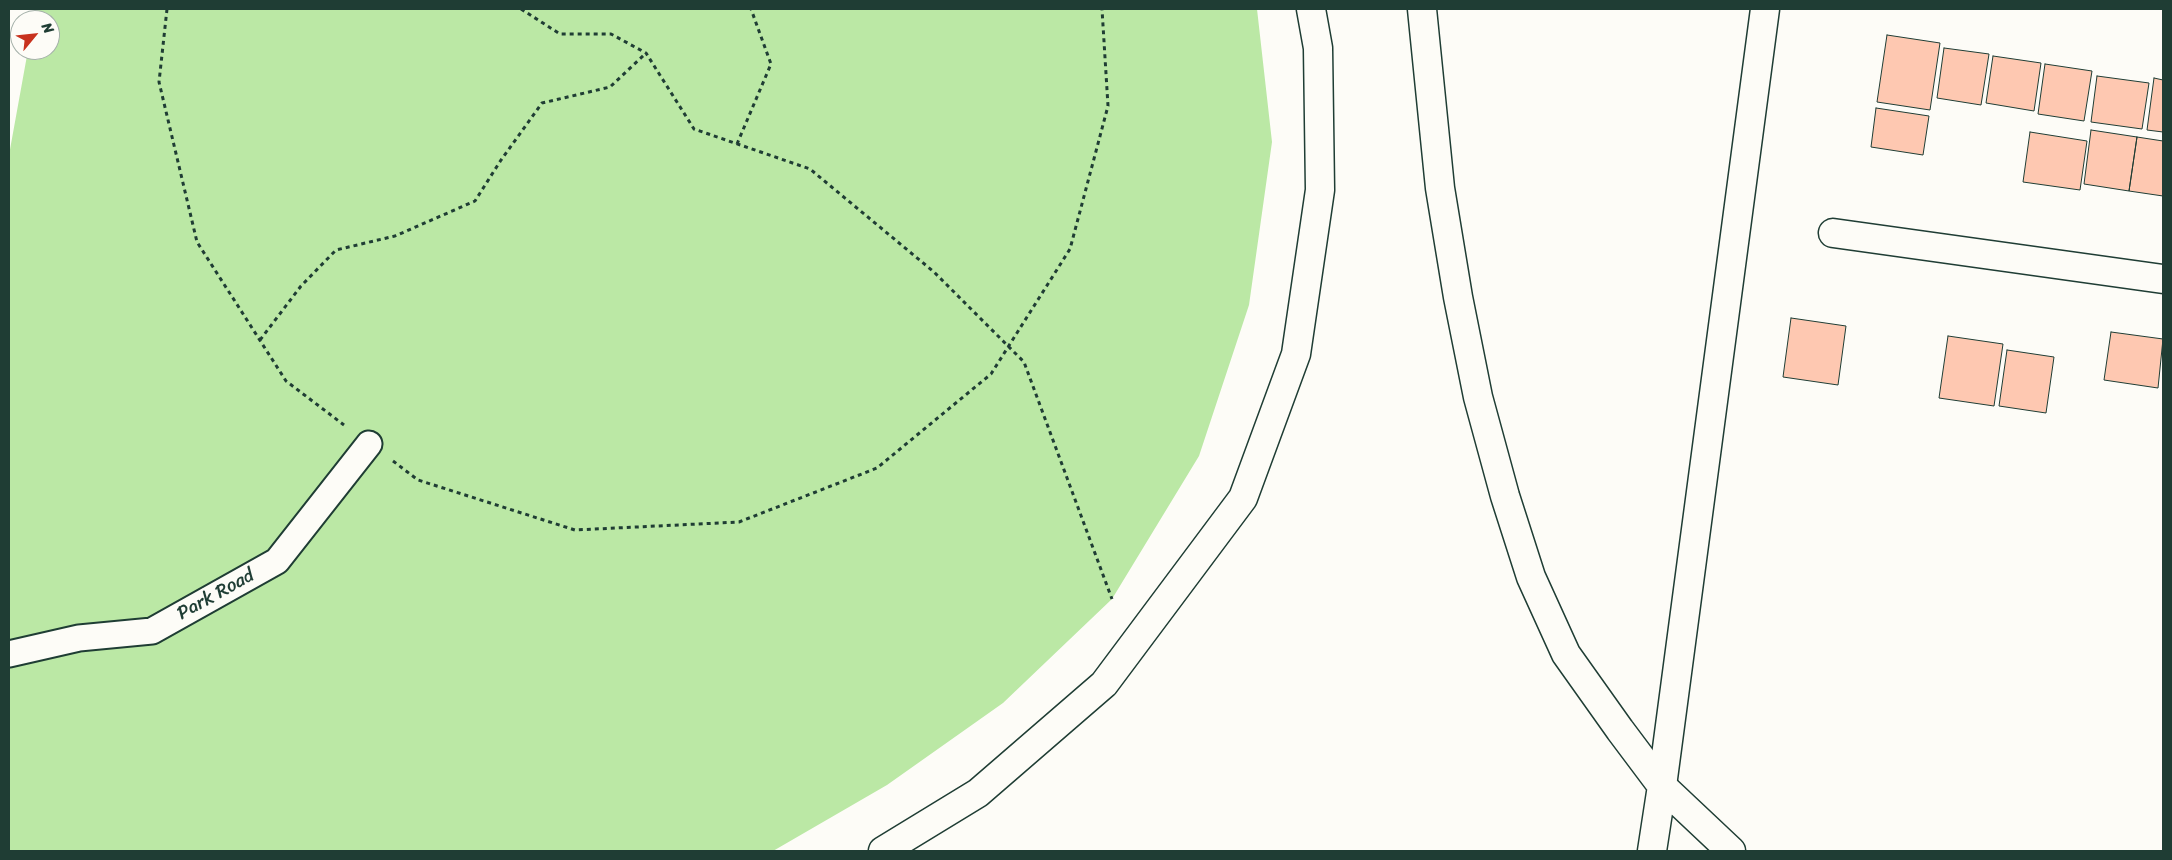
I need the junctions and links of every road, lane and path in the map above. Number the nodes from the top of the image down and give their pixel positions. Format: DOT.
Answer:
graph roads {
  1 [pos="168,9"];
  2 [pos="521,9"];
  3 [pos="751,9"];
  4 [pos="1102,9"];
  5 [pos="1311,9"];
  6 [pos="1422,9"];
  7 [pos="1765,9"];
  8 [pos="646,53"];
  9 [pos="736,144"];
  10 [pos="1833,233"];
  11 [pos="2163,279"];
  12 [pos="260,340"];
  13 [pos="369,444"];
  14 [pos="1112,599"];
  15 [pos="9,654"];
  16 [pos="1662,786"];
  17 [pos="883,851"];
  18 [pos="1652,851"];
  19 [pos="1732,851"];
  1 -- 12 [label="path"];
  2 -- 8 [label="path"];
  3 -- 9 [label="path"];
  4 -- 13 [label="path"];
  5 -- 17 [label="main road"];
  6 -- 16 [label="main road"];
  7 -- 16 [label="main road"];
  8 -- 9 [label="path"];
  8 -- 12 [label="path"];
  9 -- 14 [label="path"];
  10 -- 11 [label="main road"];
  12 -- 13 [label="path"];
  13 -- 15 [label="street, Park Road"];
  16 -- 18 [label="main road"];
  16 -- 19 [label="main road"];
}
